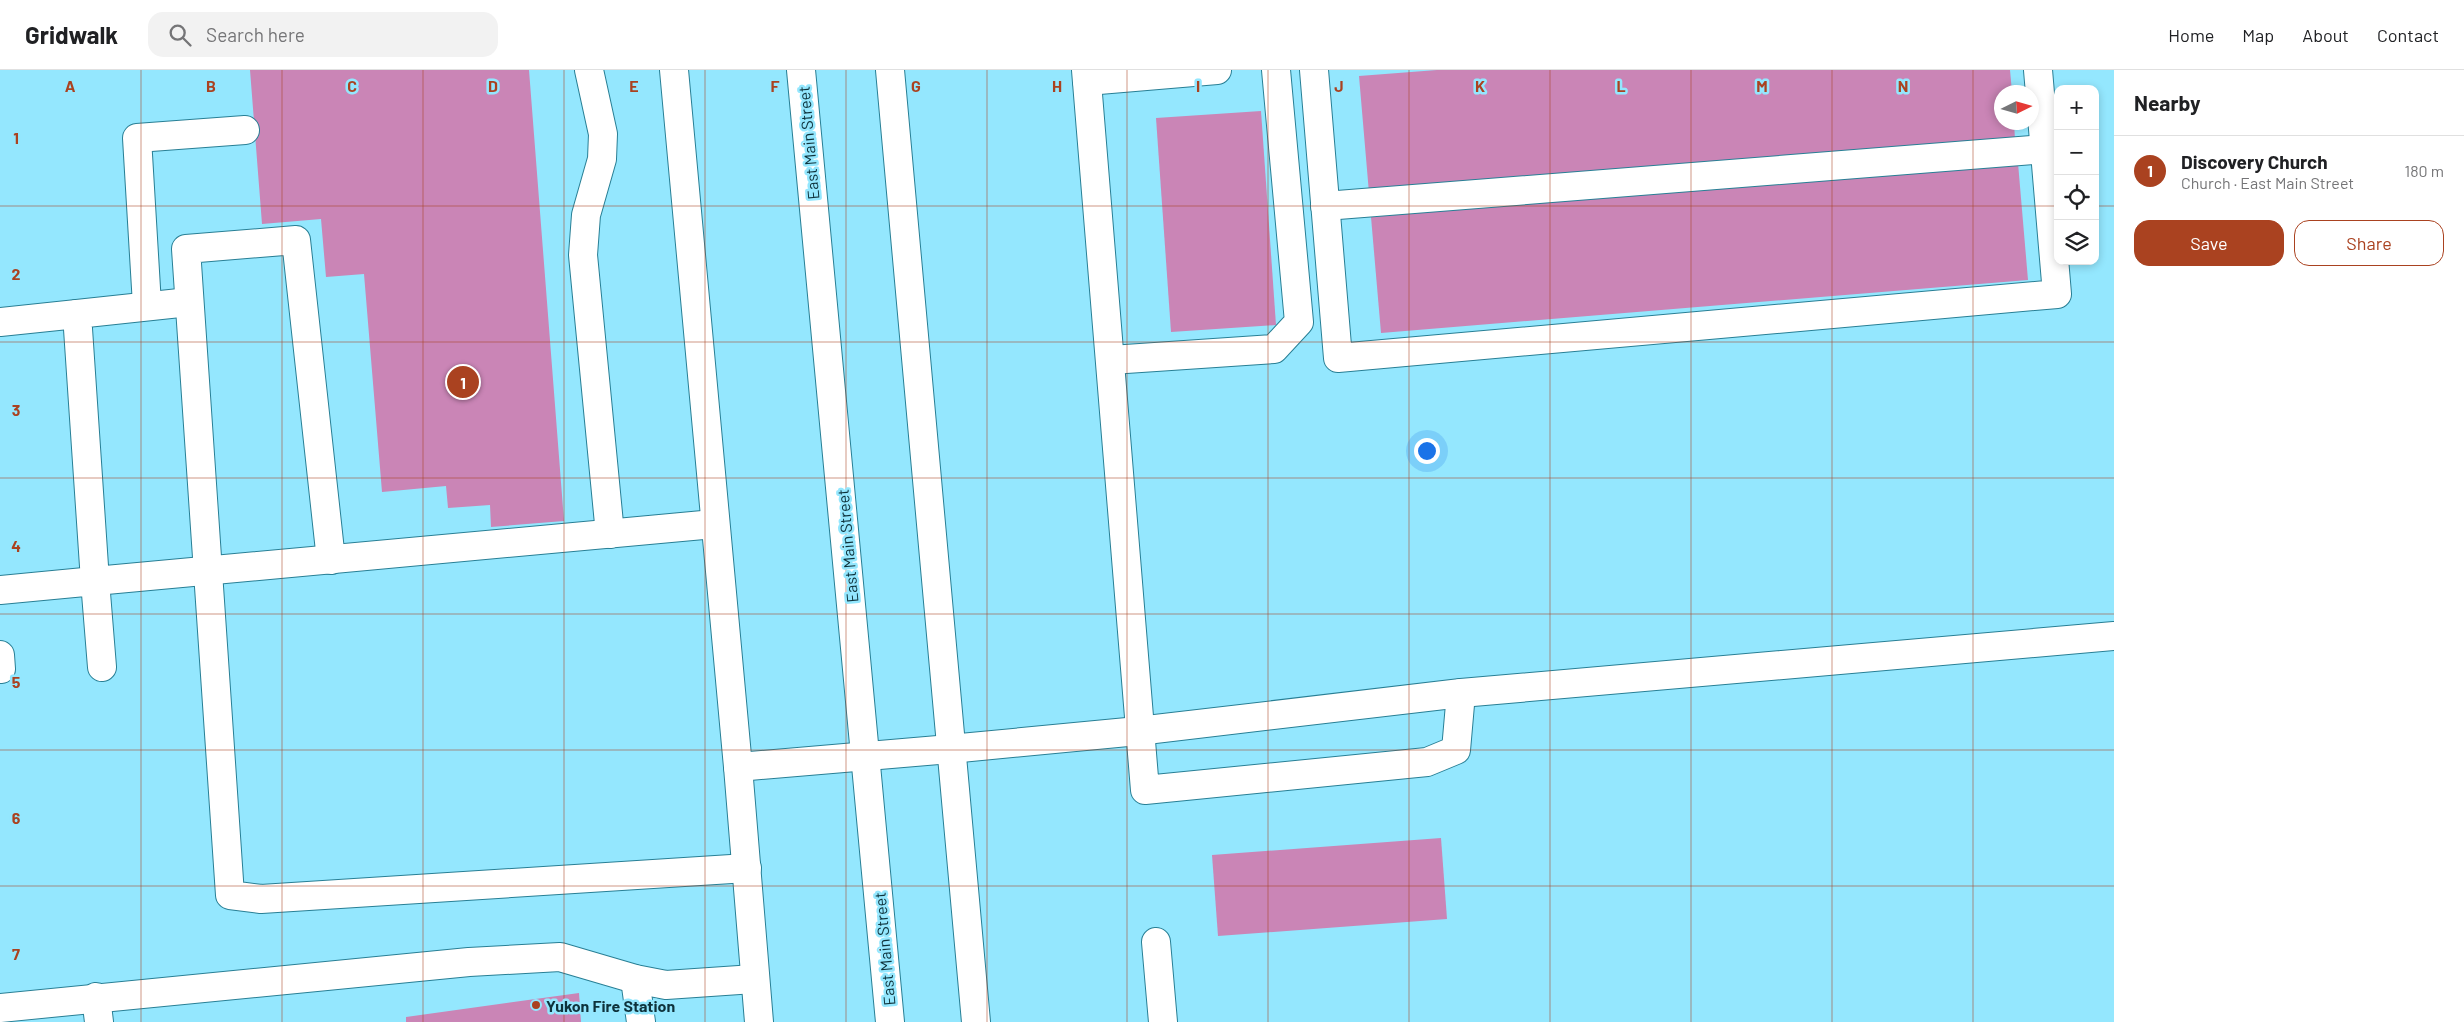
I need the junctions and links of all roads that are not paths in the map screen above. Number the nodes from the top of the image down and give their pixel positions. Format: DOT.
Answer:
graph roads {
  1 [pos="589,70"];
  2 [pos="674,70"];
  3 [pos="801,70"];
  4 [pos="890,70"];
  5 [pos="1217,70"];
  6 [pos="1276,70"];
  7 [pos="1314,70"];
  8 [pos="2038,70"];
  9 [pos="1087,76"];
  10 [pos="245,130"];
  11 [pos="2044,149"];
  12 [pos="1325,206"];
  13 [pos="189,302"];
  14 [pos="147,305"];
  15 [pos="77,314"];
  16 [pos="0,322"];
  17 [pos="1111,360"];
  18 [pos="714,524"];
  19 [pos="610,534"];
  20 [pos="331,560"];
  21 [pos="207,571"];
  22 [pos="95,581"];
  23 [pos="0,590"];
  24 [pos="2114,636"];
  25 [pos="102,667"];
  26 [pos="1461,693"];
  27 [pos="1138,731"];
  28 [pos="950,749"];
  29 [pos="867,756"];
  30 [pos="738,767"];
  31 [pos="747,868"];
  32 [pos="1156,942"];
  33 [pos="635,979"];
  34 [pos="754,979"];
  35 [pos="0,1008"];
  36 [pos="98,1010"];
  37 [pos="641,1022"];
  38 [pos="759,1022"];
  39 [pos="890,1022"];
  40 [pos="976,1022"];
  41 [pos="1163,1022"];
  1 -- 19 [label="main road"];
  2 -- 18 [label="main road"];
  3 -- 29 [label="main road, East Main Street"];
  4 -- 28 [label="main road"];
  5 -- 9 [label="main road"];
  6 -- 17 [label="main road"];
  7 -- 12 [label="main road"];
  8 -- 11 [label="main road"];
  9 -- 17 [label="main road"];
  10 -- 14 [label="main road"];
  11 -- 12 [label="main road"];
  11 -- 12 [label="main road"];
  13 -- 14 [label="main road"];
  13 -- 20 [label="main road"];
  13 -- 21 [label="main road"];
  14 -- 15 [label="main road"];
  15 -- 16 [label="main road"];
  15 -- 22 [label="main road"];
  17 -- 27 [label="main road"];
  18 -- 19 [label="main road"];
  18 -- 30 [label="main road"];
  19 -- 20 [label="main road"];
  20 -- 21 [label="main road"];
  21 -- 22 [label="main road"];
  21 -- 31 [label="main road"];
  22 -- 23 [label="main road"];
  22 -- 25 [label="main road"];
  24 -- 26 [label="main road"];
  26 -- 27 [label="main road"];
  26 -- 27 [label="main road"];
  27 -- 28 [label="main road"];
  28 -- 29 [label="main road"];
  28 -- 40 [label="main road"];
  29 -- 30 [label="main road"];
  29 -- 39 [label="main road, East Main Street"];
  30 -- 31 [label="main road"];
  31 -- 34 [label="main road"];
  32 -- 41 [label="main road"];
  33 -- 34 [label="main road"];
  33 -- 36 [label="main road"];
  33 -- 37 [label="main road"];
  34 -- 38 [label="main road"];
  35 -- 36 [label="main road"];
}
